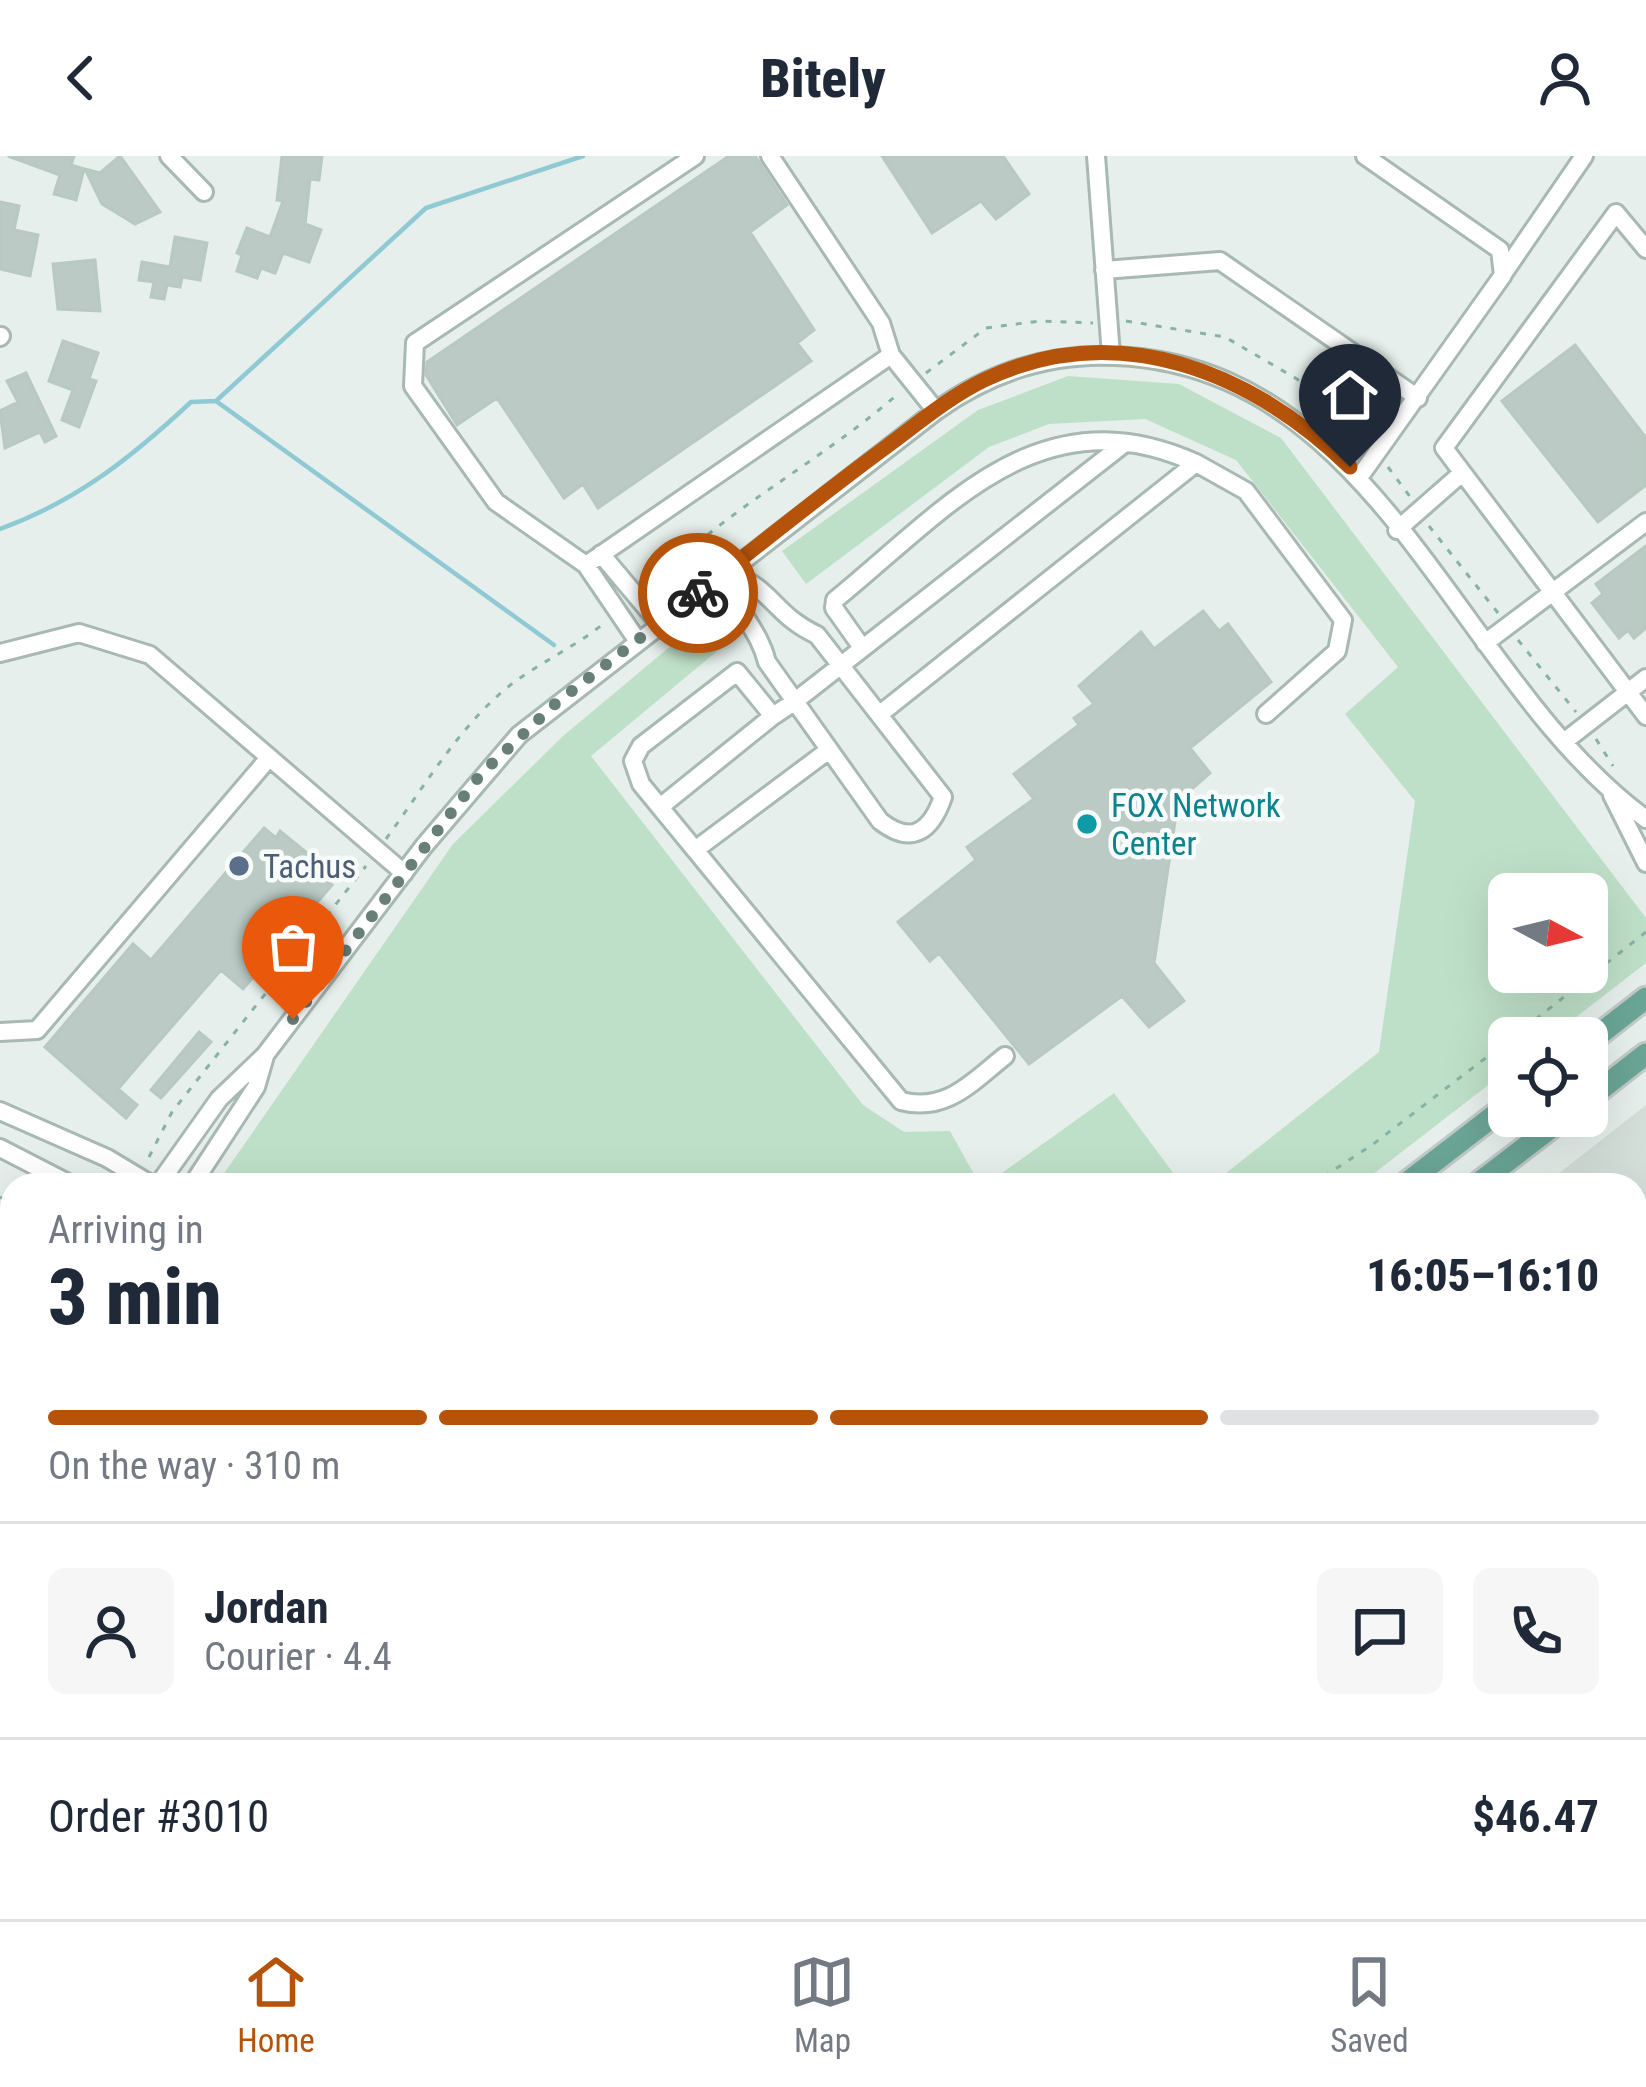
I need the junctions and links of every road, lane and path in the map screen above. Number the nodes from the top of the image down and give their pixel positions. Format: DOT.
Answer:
graph roads {
  1 [pos="169,156"];
  2 [pos="695,156"];
  3 [pos="770,156"];
  4 [pos="1096,156"];
  5 [pos="1365,156"];
  6 [pos="1584,156"];
  7 [pos="204,192"];
  8 [pos="1646,249"];
  9 [pos="1104,270"];
  10 [pos="1503,275"];
  11 [pos="891,356"];
  12 [pos="1111,356"];
  13 [pos="1418,398"];
  14 [pos="936,411"];
  15 [pos="1125,443"];
  16 [pos="1196,463"];
  17 [pos="1462,473"];
  18 [pos="1358,479"];
  19 [pos="1646,522"];
  20 [pos="1397,530"];
  21 [pos="594,559"];
  22 [pos="725,571"];
  23 [pos="1551,592"];
  24 [pos="659,623"];
  25 [pos="637,640"];
  26 [pos="1485,643"];
  27 [pos="862,646"];
  28 [pos="0,652"];
  29 [pos="839,663"];
  30 [pos="1646,678"];
  31 [pos="1627,693"];
  32 [pos="794,702"];
  33 [pos="880,714"];
  34 [pos="1267,714"];
  35 [pos="773,716"];
  36 [pos="1646,716"];
  37 [pos="1565,741"];
  38 [pos="830,750"];
  39 [pos="268,759"];
  40 [pos="1612,794"];
  41 [pos="660,807"];
  42 [pos="1646,819"];
  43 [pos="694,850"];
  44 [pos="1646,863"];
  45 [pos="404,873"];
  46 [pos="1646,932"];
  47 [pos="1646,998"];
  48 [pos="1538,1017"];
  49 [pos="1608,1028"];
  50 [pos="0,1032"];
  51 [pos="1646,1054"];
  52 [pos="265,1055"];
  53 [pos="1005,1056"];
  54 [pos="1488,1056"];
  55 [pos="1608,1084"];
  56 [pos="0,1111"];
  57 [pos="1488,1120"];
  58 [pos="1539,1137"];
  59 [pos="0,1148"];
  60 [pos="49,1173"];
  61 [pos="134,1173"];
  62 [pos="164,1173"];
  63 [pos="200,1173"];
  64 [pos="1329,1173"];
  65 [pos="1420,1173"];
  66 [pos="1492,1173"];
  1 -- 7 [label="street"];
  2 -- 21 [label="street"];
  3 -- 11 [label="street"];
  4 -- 9 [label="street"];
  5 -- 10 [label="street"];
  6 -- 10 [label="street"];
  8 -- 17 [label="street"];
  9 -- 12 [label="street"];
  9 -- 13 [label="street"];
  10 -- 13 [label="street"];
  11 -- 14 [label="street"];
  11 -- 21 [label="street"];
  12 -- 14 [label="street"];
  12 -- 18 [label="street"];
  13 -- 18 [label="street"];
  14 -- 22 [label="street"];
  15 -- 16 [label="street"];
  15 -- 27 [label="street"];
  15 -- 27 [label="street"];
  16 -- 33 [label="street"];
  16 -- 34 [label="street"];
  17 -- 20 [label="street"];
  17 -- 23 [label="street"];
  18 -- 20 [label="street"];
  19 -- 23 [label="street"];
  20 -- 26 [label="street"];
  21 -- 24 [label="street"];
  21 -- 25 [label="street"];
  22 -- 24 [label="street"];
  22 -- 29 [label="street"];
  22 -- 32 [label="street"];
  23 -- 26 [label="street"];
  23 -- 31 [label="street"];
  24 -- 25 [label="street"];
  25 -- 45 [label="street"];
  26 -- 37 [label="street"];
  27 -- 29 [label="street"];
  28 -- 39 [label="street"];
  29 -- 32 [label="street"];
  29 -- 33 [label="street"];
  30 -- 31 [label="street"];
  31 -- 36 [label="street"];
  31 -- 37 [label="street"];
  32 -- 35 [label="street"];
  32 -- 38 [label="street"];
  33 -- 38 [label="street"];
  35 -- 41 [label="street"];
  35 -- 41 [label="street"];
  37 -- 40 [label="street"];
  38 -- 43 [label="street"];
  39 -- 45 [label="street"];
  39 -- 50 [label="street"];
  40 -- 42 [label="street"];
  40 -- 44 [label="street"];
  41 -- 43 [label="street"];
  43 -- 53 [label="street"];
  45 -- 52 [label="street"];
  46 -- 48 [label="path"];
  47 -- 49 [label="main road"];
  51 -- 55 [label="main road"];
  52 -- 62 [label="street"];
  52 -- 63 [label="street"];
  54 -- 64 [label="path"];
  56 -- 61 [label="street"];
  57 -- 65 [label="main road"];
  58 -- 66 [label="main road"];
  59 -- 60 [label="street"];
}
